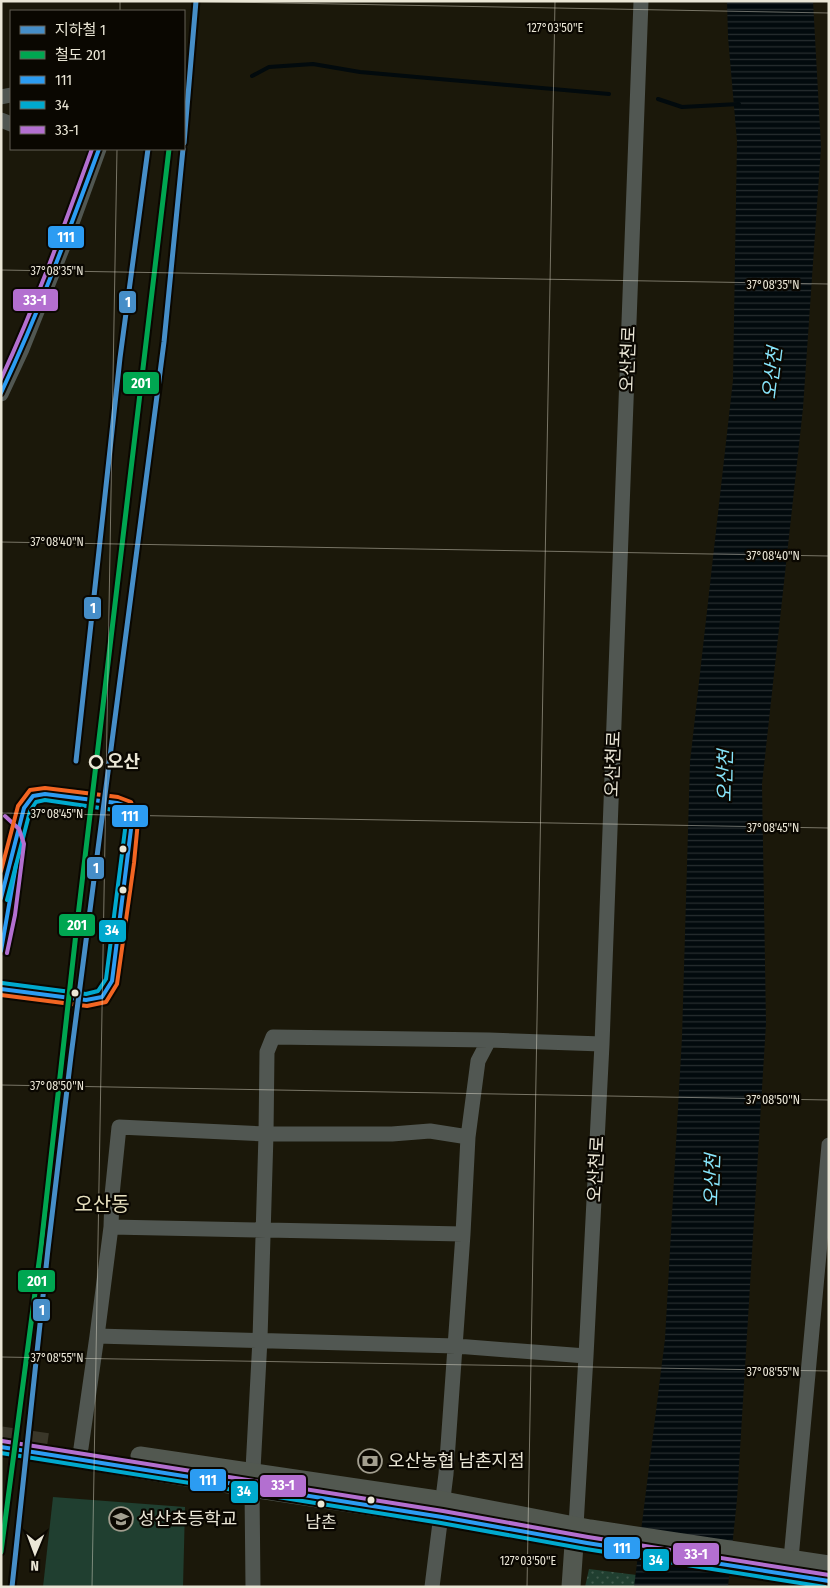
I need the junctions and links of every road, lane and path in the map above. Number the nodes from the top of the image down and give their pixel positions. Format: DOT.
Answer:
graph roads {
  1 [pos="641,1"];
  2 [pos="97,151"];
  3 [pos="3,387"];
  4 [pos="490,1040"];
  5 [pos="602,1044"];
  6 [pos="266,1134"];
  7 [pos="468,1137"];
  8 [pos="829,1145"];
  9 [pos="111,1227"];
  10 [pos="264,1230"];
  11 [pos="463,1234"];
  12 [pos="97,1336"];
  13 [pos="260,1339"];
  14 [pos="456,1346"];
  15 [pos="586,1356"];
  16 [pos="81,1448"];
  17 [pos="252,1481"];
  18 [pos="443,1509"];
  19 [pos="582,1535"];
  20 [pos="829,1565"];
  21 [pos="784,1570"];
  22 [pos="829,1581"];
  23 [pos="252,1587"];
  24 [pos="432,1587"];
  25 [pos="571,1587"];
  1 -- 5 [label="street, 오산천로"];
  2 -- 3 [label="street"];
  4 -- 5 [label="street"];
  4 -- 6 [label="street"];
  4 -- 7 [label="street"];
  5 -- 15 [label="street, 오산천로"];
  6 -- 7 [label="street"];
  6 -- 9 [label="street"];
  6 -- 10 [label="street"];
  7 -- 11 [label="street"];
  8 -- 21 [label="street"];
  9 -- 10 [label="street"];
  9 -- 12 [label="street"];
  10 -- 11 [label="street"];
  10 -- 13 [label="street"];
  11 -- 14 [label="street"];
  12 -- 13 [label="street"];
  12 -- 16 [label="street"];
  13 -- 14 [label="street"];
  13 -- 17 [label="street"];
  14 -- 15 [label="street"];
  14 -- 18 [label="street"];
  15 -- 19 [label="street, 오산천로"];
  16 -- 17 [label="main road"];
  16 -- 17 [label="main road"];
  17 -- 18 [label="main road"];
  17 -- 23 [label="street"];
  18 -- 19 [label="main road"];
  18 -- 24 [label="street"];
  19 -- 21 [label="main road"];
  19 -- 25 [label="main road, 오산천로"];
  20 -- 21 [label="main road"];
  21 -- 22 [label="main road"];
}
